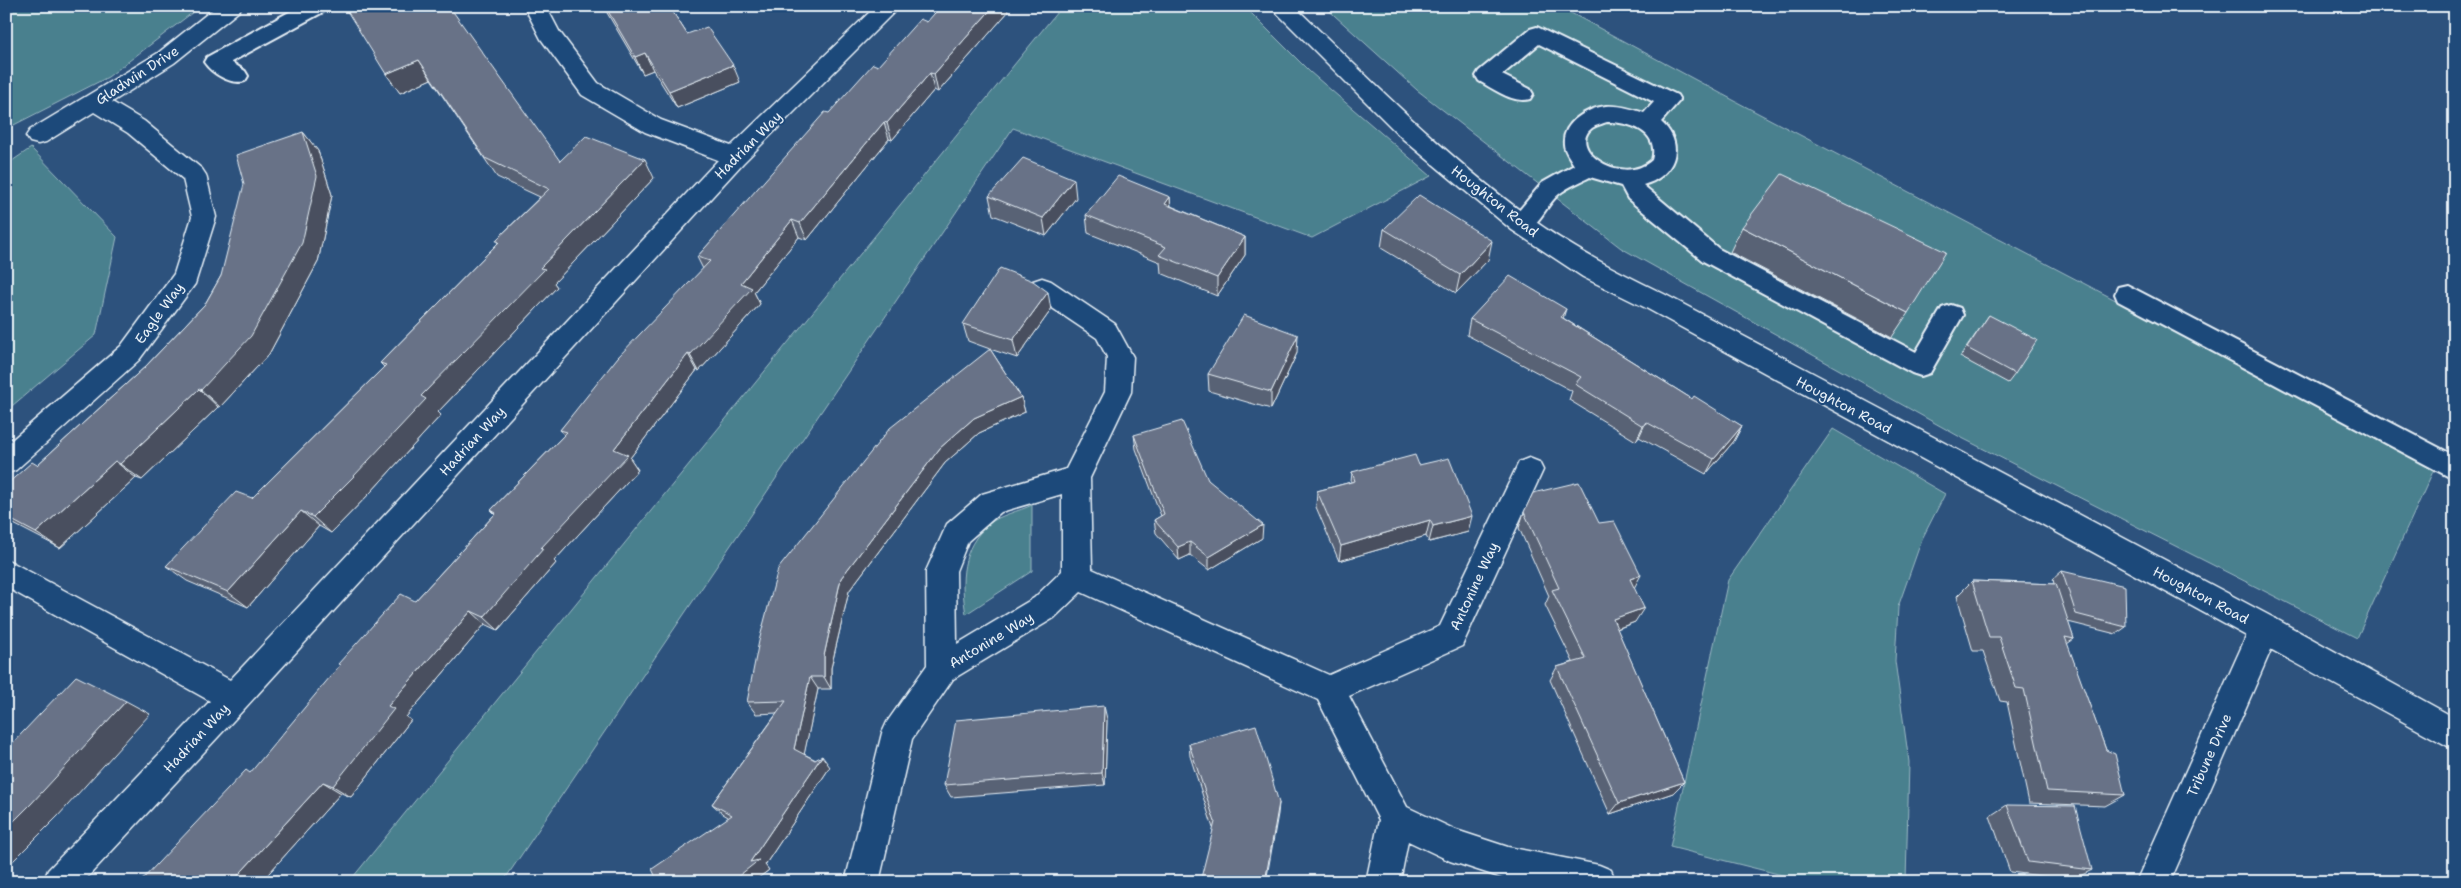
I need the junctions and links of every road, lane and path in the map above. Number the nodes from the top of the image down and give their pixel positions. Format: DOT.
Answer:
graph roads {
  1 [pos="231,6"];
  2 [pos="318,6"];
  3 [pos="535,6"];
  4 [pos="889,6"];
  5 [pos="1281,6"];
  6 [pos="237,76"];
  7 [pos="1522,94"];
  8 [pos="96,102"];
  9 [pos="1648,123"];
  10 [pos="38,136"];
  11 [pos="735,157"];
  12 [pos="1589,167"];
  13 [pos="1628,178"];
  14 [pos="1521,224"];
  15 [pos="1042,288"];
  16 [pos="2127,294"];
  17 [pos="1951,315"];
  18 [pos="6,462"];
  19 [pos="2455,469"];
  20 [pos="1529,470"];
  21 [pos="1076,478"];
  22 [pos="6,572"];
  23 [pos="1077,576"];
  24 [pos="2264,629"];
  25 [pos="942,669"];
  26 [pos="1329,690"];
  27 [pos="234,698"];
  28 [pos="2455,735"];
  29 [pos="1396,818"];
  30 [pos="60,882"];
  31 [pos="862,882"];
  32 [pos="1383,882"];
  33 [pos="1599,882"];
  34 [pos="2152,882"];
  1 -- 8 [label="street, Gladwin Drive"];
  2 -- 6 [label="lane"];
  3 -- 11 [label="street"];
  4 -- 11 [label="street, Hadrian Way"];
  5 -- 14 [label="street, Houghton Road"];
  7 -- 9 [label="lane"];
  8 -- 10 [label="street, Gladwin Drive"];
  8 -- 18 [label="street, Eagle Way"];
  9 -- 12 [label="lane"];
  9 -- 13 [label="lane"];
  11 -- 27 [label="street, Hadrian Way"];
  12 -- 13 [label="lane"];
  12 -- 14 [label="lane"];
  13 -- 17 [label="lane"];
  14 -- 24 [label="street, Houghton Road"];
  15 -- 21 [label="street"];
  16 -- 19 [label="lane"];
  20 -- 26 [label="street, Antonine Way"];
  21 -- 23 [label="street"];
  21 -- 25 [label="street"];
  22 -- 27 [label="street"];
  23 -- 25 [label="street, Antonine Way"];
  23 -- 26 [label="street"];
  24 -- 28 [label="street, Houghton Road"];
  24 -- 34 [label="street, Tribune Drive"];
  25 -- 31 [label="street, Antonine Way"];
  26 -- 29 [label="street"];
  27 -- 30 [label="street, Hadrian Way"];
  29 -- 32 [label="street"];
  29 -- 33 [label="street"];
}
